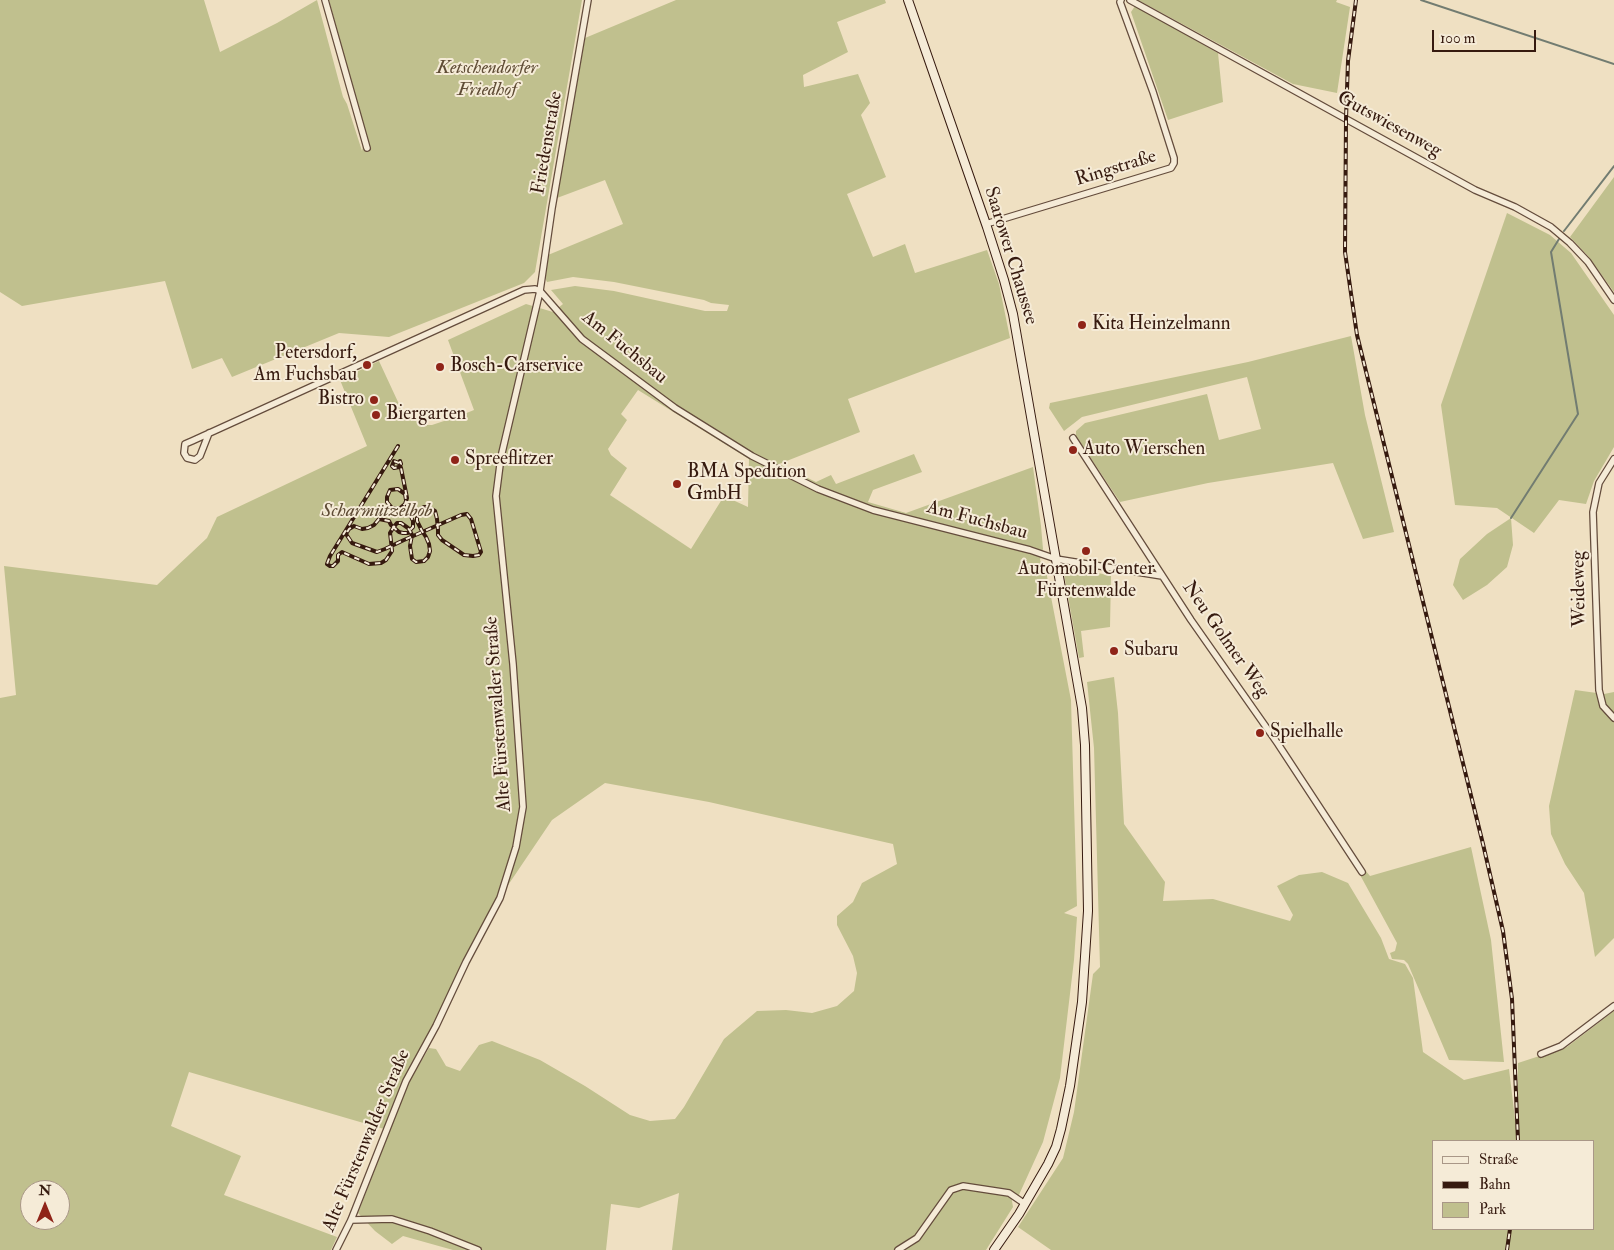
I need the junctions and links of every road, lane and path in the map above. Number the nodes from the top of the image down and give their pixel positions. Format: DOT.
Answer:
graph roads {
  1 [pos="325,0"];
  2 [pos="588,0"];
  3 [pos="908,0"];
  4 [pos="1121,0"];
  5 [pos="1130,0"];
  6 [pos="367,148"];
  7 [pos="986,224"];
  8 [pos="540,291"];
  9 [pos="1614,300"];
  10 [pos="208,433"];
  11 [pos="1073,438"];
  12 [pos="1614,459"];
  13 [pos="1056,559"];
  14 [pos="1162,576"];
  15 [pos="1614,718"];
  16 [pos="1362,872"];
  17 [pos="1614,1006"];
  18 [pos="1541,1054"];
  19 [pos="1025,1204"];
  20 [pos="351,1220"];
  21 [pos="336,1250"];
  22 [pos="478,1250"];
  23 [pos="898,1250"];
  24 [pos="994,1250"];
  1 -- 6 [label="street"];
  2 -- 8 [label="street, Friedenstraße"];
  3 -- 7 [label="main road, Saarower Chaussee"];
  4 -- 7 [label="street, Ringstraße"];
  5 -- 9 [label="street, Gutswiesenweg"];
  7 -- 13 [label="main road, Saarower Chaussee"];
  8 -- 10 [label="street"];
  8 -- 13 [label="street, Am Fuchsbau"];
  8 -- 20 [label="street, Alte Fürstenwalder Straße"];
  10 -- 10 [label="street"];
  11 -- 14 [label="street, Neu Golmer Weg"];
  12 -- 15 [label="street, Weideweg"];
  13 -- 14 [label="street, Neu Golmer Weg"];
  13 -- 19 [label="main road, Saarower Chaussee"];
  14 -- 16 [label="street, Neu Golmer Weg"];
  17 -- 18 [label="street"];
  19 -- 23 [label="street"];
  19 -- 24 [label="main road, Saarower Chaussee"];
  20 -- 21 [label="street, Alte Fürstenwalder Straße"];
  20 -- 22 [label="street"];
}
